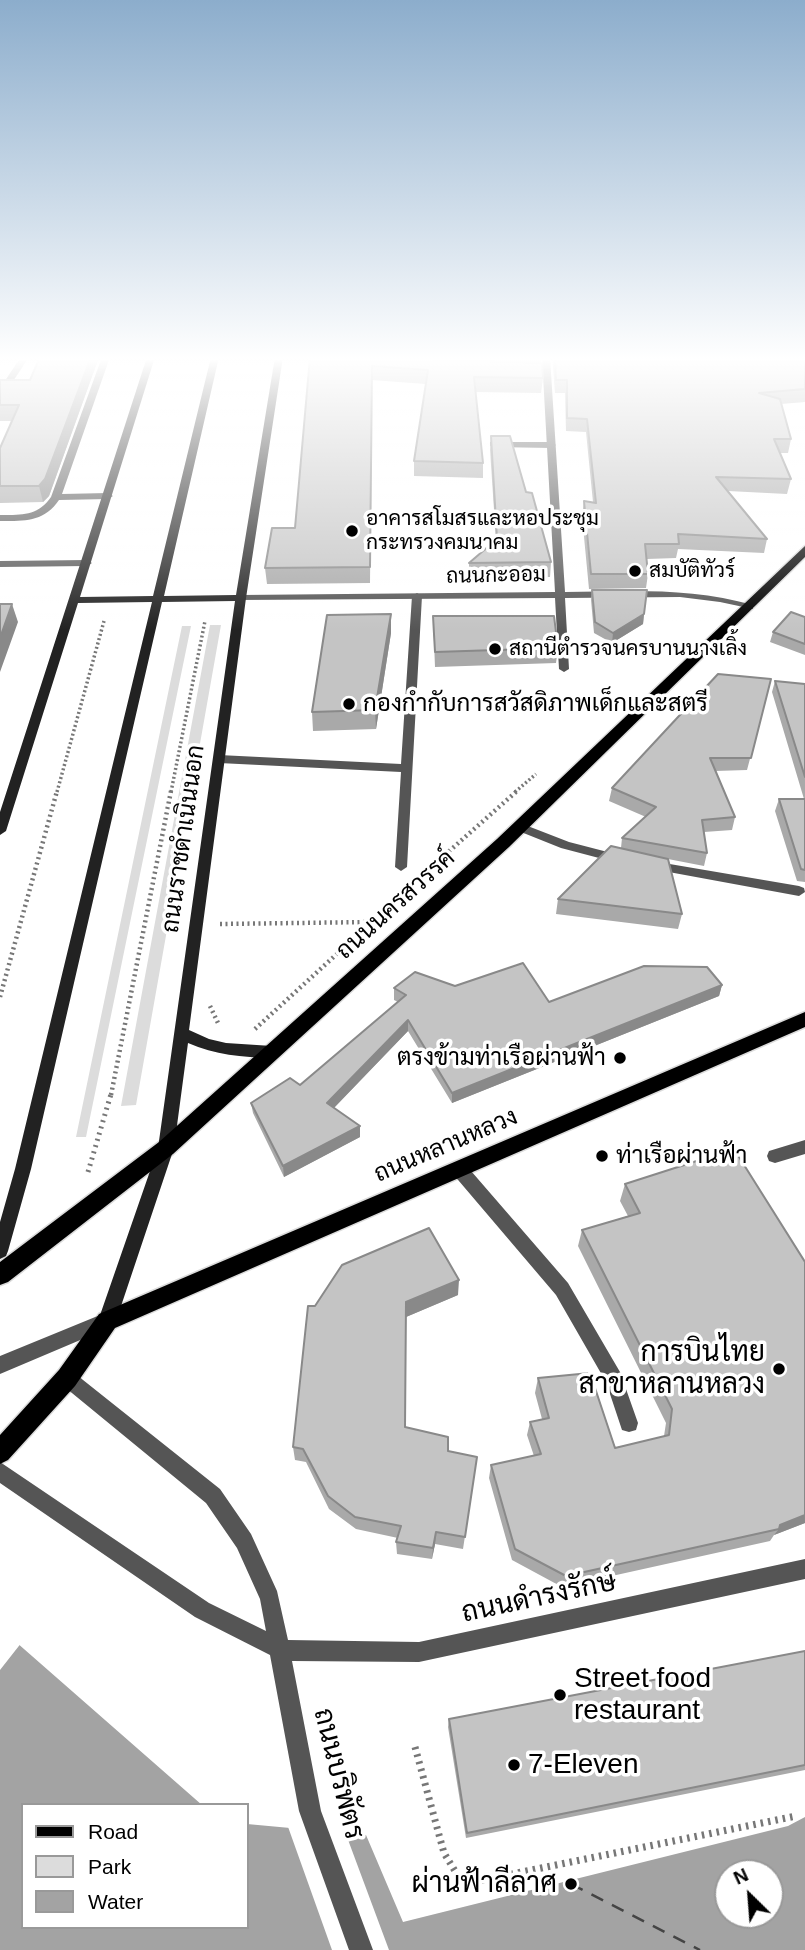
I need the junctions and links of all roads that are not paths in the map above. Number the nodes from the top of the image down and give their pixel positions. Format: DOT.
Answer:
graph roads {
  1 [pos="73,448"];
  2 [pos="123,448"];
  3 [pos="194,448"];
  4 [pos="265,448"];
  5 [pos="552,448"];
  6 [pos="108,496"];
  7 [pos="55,497"];
  8 [pos="0,518"];
  9 [pos="805,550"];
  10 [pos="87,563"];
  11 [pos="0,564"];
  12 [pos="559,595"];
  13 [pos="417,596"];
  14 [pos="241,598"];
  15 [pos="160,599"];
  16 [pos="75,600"];
  17 [pos="749,607"];
  18 [pos="564,669"];
  19 [pos="219,759"];
  20 [pos="407,768"];
  21 [pos="520,827"];
  22 [pos="0,831"];
  23 [pos="401,867"];
  24 [pos="799,891"];
  25 [pos="805,1020"];
  26 [pos="183,1033"];
  27 [pos="272,1052"];
  28 [pos="805,1147"];
  29 [pos="166,1148"];
  30 [pos="775,1156"];
  31 [pos="459,1169"];
  32 [pos="0,1251"];
  33 [pos="0,1275"];
  34 [pos="107,1321"];
  35 [pos="0,1365"];
  36 [pos="67,1378"];
  37 [pos="629,1423"];
  38 [pos="0,1452"];
  39 [pos="0,1472"];
  40 [pos="805,1569"];
  41 [pos="282,1650"];
  42 [pos="361,1950"];
  1 -- 7 [label="street"];
  2 -- 6 [label="main road"];
  3 -- 15 [label="main road"];
  4 -- 14 [label="main road, ถนนราชดำเนินนอก"];
  5 -- 12 [label="street"];
  6 -- 7 [label="street"];
  6 -- 10 [label="main road"];
  7 -- 8 [label="street"];
  9 -- 17 [label="main road, ถนนนครสวรรค์"];
  10 -- 11 [label="street"];
  10 -- 16 [label="main road"];
  12 -- 13 [label="street, ถนนกะออม"];
  12 -- 17 [label="street, ถนนกะออม"];
  12 -- 18 [label="street"];
  13 -- 14 [label="street, ถนนกะออม"];
  13 -- 20 [label="street"];
  14 -- 15 [label="main road"];
  14 -- 19 [label="main road, ถนนราชดำเนินนอก"];
  15 -- 16 [label="main road"];
  15 -- 32 [label="main road"];
  16 -- 22 [label="main road"];
  17 -- 21 [label="main road, ถนนนครสวรรค์"];
  19 -- 20 [label="street"];
  19 -- 26 [label="main road, ถนนราชดำเนินนอก"];
  20 -- 23 [label="street"];
  21 -- 24 [label="street"];
  21 -- 27 [label="main road, ถนนนครสวรรค์"];
  25 -- 31 [label="main road, ถนนหลานหลวง"];
  26 -- 27 [label="main road"];
  26 -- 29 [label="main road, ถนนราชดำเนินนอก"];
  27 -- 29 [label="main road, ถนนนครสวรรค์"];
  28 -- 30 [label="street"];
  29 -- 33 [label="main road, ถนนนครสวรรค์"];
  29 -- 34 [label="main road, ถนนราชดำเนินนอก"];
  31 -- 34 [label="main road, ถนนหลานหลวง"];
  31 -- 37 [label="street"];
  34 -- 35 [label="street, ถนนหลานหลวง"];
  34 -- 36 [label="main road"];
  36 -- 38 [label="main road"];
  36 -- 41 [label="street"];
  39 -- 41 [label="street, ถนนดำรงรักษ์"];
  40 -- 41 [label="street, ถนนดำรงรักษ์"];
  41 -- 42 [label="street, ถนนบริพัตร"];
}
